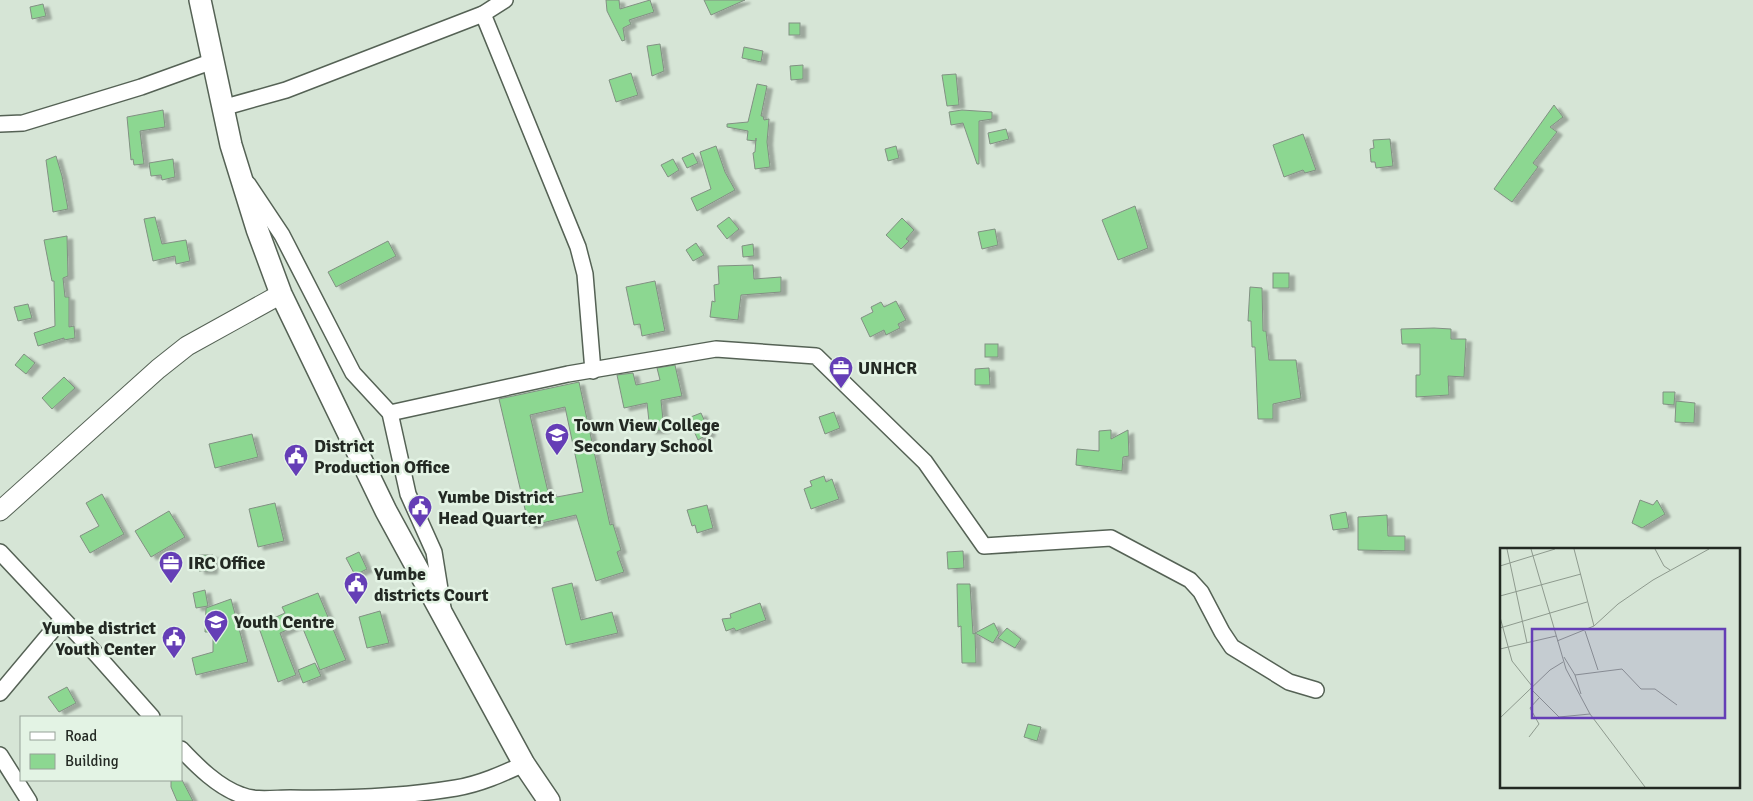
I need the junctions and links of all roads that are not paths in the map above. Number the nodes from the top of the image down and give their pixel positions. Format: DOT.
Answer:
graph roads {
  1 [pos="200,0"];
  2 [pos="506,0"];
  3 [pos="483,14"];
  4 [pos="212,61"];
  5 [pos="222,108"];
  6 [pos="0,124"];
  7 [pos="240,173"];
  8 [pos="281,294"];
  9 [pos="592,370"];
  10 [pos="390,413"];
  11 [pos="0,511"];
  12 [pos="0,552"];
  13 [pos="445,618"];
  14 [pos="62,619"];
  15 [pos="1316,690"];
  16 [pos="0,693"];
  17 [pos="151,716"];
  18 [pos="182,750"];
  19 [pos="0,755"];
  20 [pos="524,764"];
  21 [pos="29,801"];
  22 [pos="549,801"];
  1 -- 4 [label="main road"];
  2 -- 3 [label="street"];
  3 -- 5 [label="street"];
  3 -- 9 [label="street"];
  4 -- 5 [label="main road"];
  4 -- 6 [label="street"];
  5 -- 7 [label="main road"];
  7 -- 8 [label="main road"];
  7 -- 10 [label="street"];
  8 -- 11 [label="street"];
  8 -- 13 [label="main road"];
  9 -- 10 [label="street"];
  9 -- 15 [label="street"];
  10 -- 13 [label="street"];
  12 -- 14 [label="street"];
  13 -- 20 [label="main road"];
  14 -- 16 [label="street"];
  14 -- 17 [label="street"];
  18 -- 20 [label="street"];
  19 -- 21 [label="street"];
  20 -- 22 [label="main road"];
}
